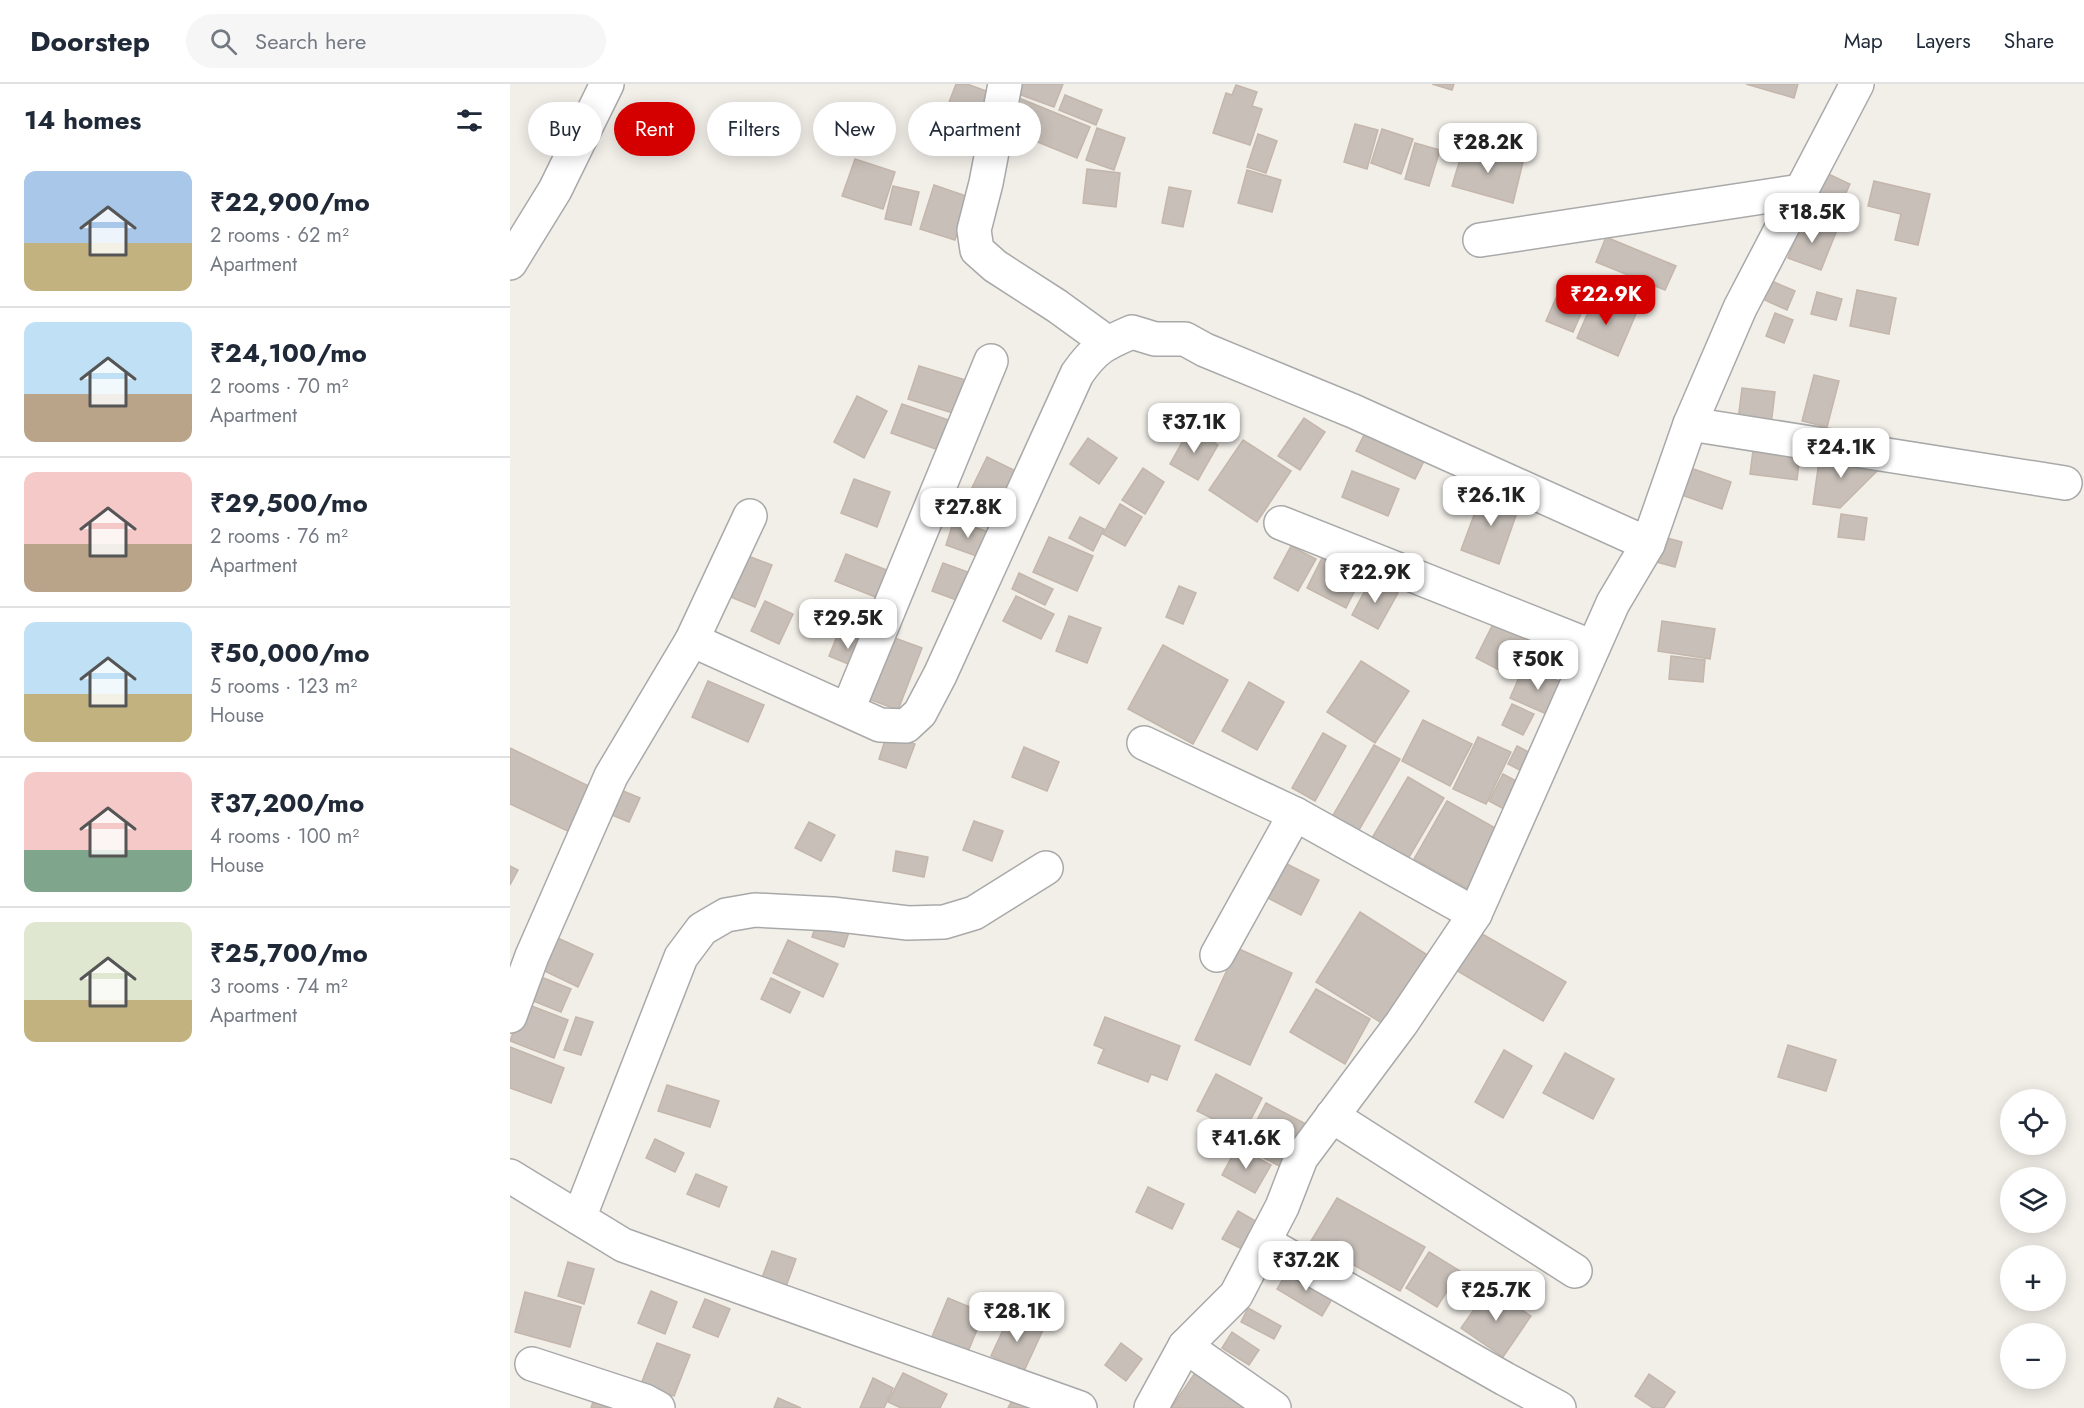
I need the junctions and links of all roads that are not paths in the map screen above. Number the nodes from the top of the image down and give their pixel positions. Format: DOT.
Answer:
graph roads {
  1 [pos="607,84"];
  2 [pos="1005,84"];
  3 [pos="1857,84"];
  4 [pos="1801,191"];
  5 [pos="1480,240"];
  6 [pos="510,263"];
  7 [pos="1108,343"];
  8 [pos="991,361"];
  9 [pos="1690,424"];
  10 [pos="2065,483"];
  11 [pos="750,516"];
  12 [pos="1281,523"];
  13 [pos="1648,544"];
  14 [pos="692,640"];
  15 [pos="1593,647"];
  16 [pos="848,709"];
  17 [pos="1144,743"];
  18 [pos="1295,814"];
  19 [pos="1046,868"];
  20 [pos="1475,914"];
  21 [pos="1217,955"];
  22 [pos="510,1016"];
  23 [pos="1332,1116"];
  24 [pos="510,1176"];
  25 [pos="579,1218"];
  26 [pos="1264,1242"];
  27 [pos="1575,1271"];
  28 [pos="1185,1346"];
  29 [pos="532,1364"];
  30 [pos="658,1408"];
  31 [pos="1080,1408"];
  32 [pos="1151,1408"];
  33 [pos="1274,1408"];
  34 [pos="1559,1408"];
  1 -- 6 [label="street"];
  2 -- 7 [label="street"];
  3 -- 4 [label="street"];
  4 -- 5 [label="street"];
  4 -- 9 [label="street"];
  7 -- 13 [label="street"];
  7 -- 16 [label="street"];
  8 -- 16 [label="street"];
  9 -- 10 [label="street"];
  9 -- 13 [label="street"];
  11 -- 14 [label="street"];
  12 -- 15 [label="street"];
  13 -- 15 [label="street"];
  14 -- 16 [label="street"];
  14 -- 22 [label="street"];
  15 -- 20 [label="street"];
  17 -- 18 [label="street"];
  18 -- 20 [label="street"];
  18 -- 21 [label="street"];
  19 -- 25 [label="street"];
  20 -- 23 [label="street"];
  23 -- 26 [label="street"];
  23 -- 27 [label="street"];
  24 -- 25 [label="street"];
  25 -- 31 [label="street"];
  26 -- 28 [label="street"];
  26 -- 34 [label="street"];
  28 -- 32 [label="street"];
  28 -- 33 [label="street"];
  29 -- 30 [label="street"];
}
